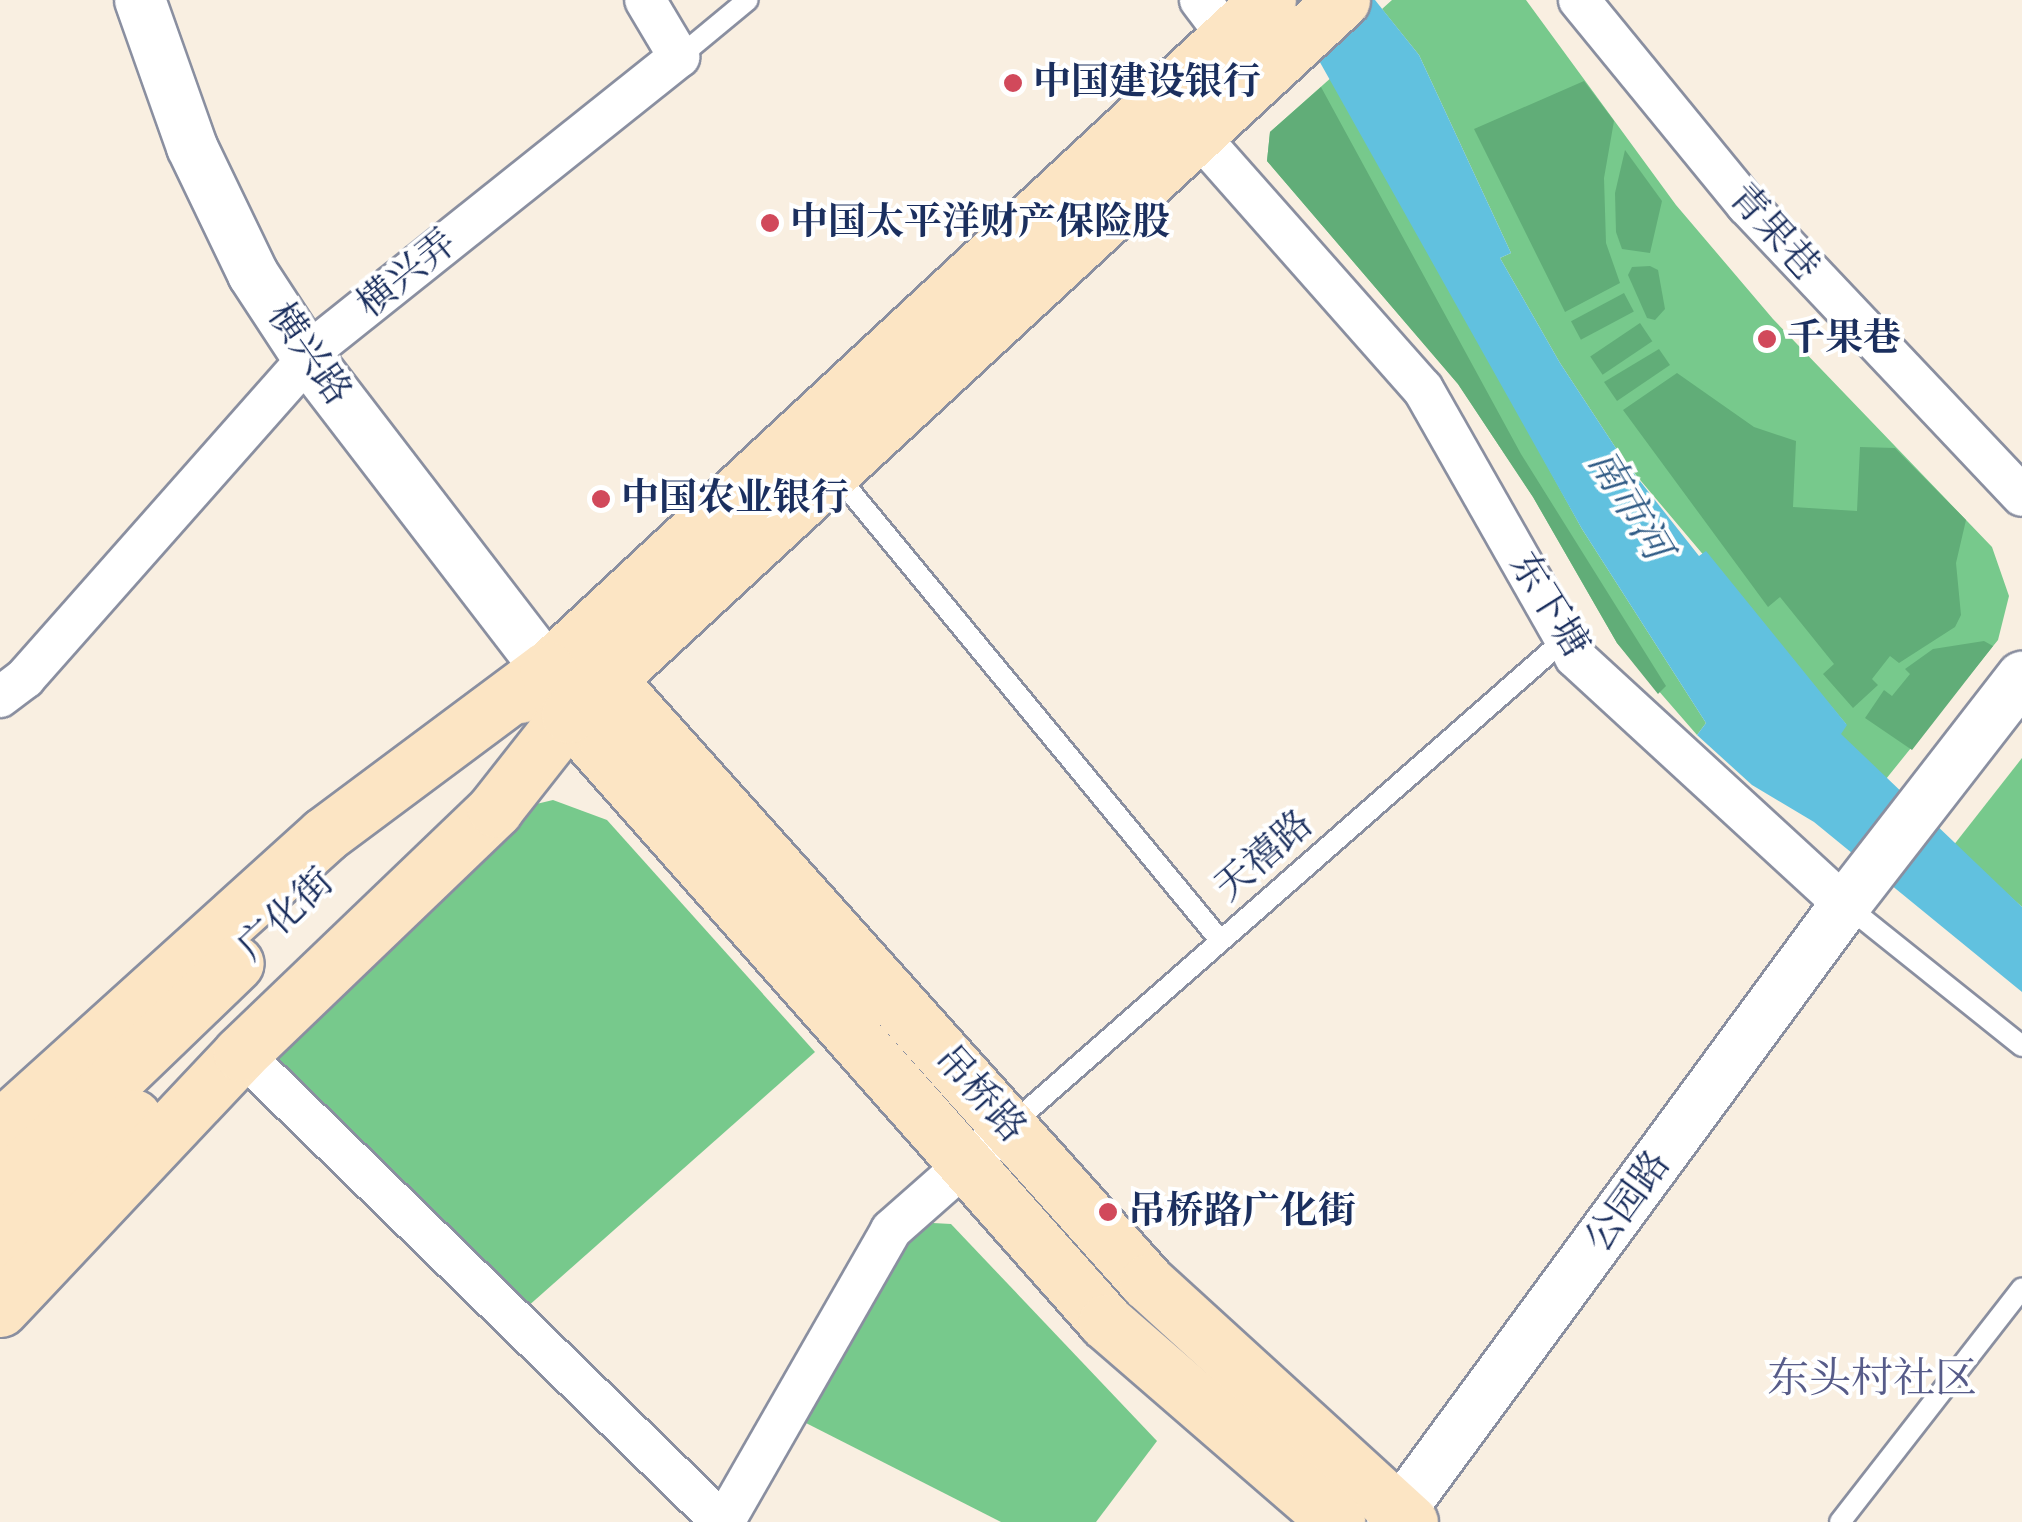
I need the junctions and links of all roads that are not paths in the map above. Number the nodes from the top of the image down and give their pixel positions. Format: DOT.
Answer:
graph roads {
  1 [pos="140,0"];
  2 [pos="163,0"];
  3 [pos="644,0"];
  4 [pos="748,0"];
  5 [pos="1342,0"];
  6 [pos="1580,0"];
  7 [pos="1250,18"];
  8 [pos="679,57"];
  9 [pos="1198,135"];
  10 [pos="315,350"];
  11 [pos="835,473"];
  12 [pos="2022,496"];
  13 [pos="1564,639"];
  14 [pos="2022,676"];
  15 [pos="575,677"];
  16 [pos="0,697"];
  17 [pos="1854,893"];
  18 [pos="1220,940"];
  19 [pos="254,974"];
  20 [pos="2022,1046"];
  21 [pos="242,1053"];
  22 [pos="1009,1126"];
  23 [pos="0,1128"];
  24 [pos="966,1164"];
  25 [pos="0,1190"];
  26 [pos="0,1246"];
  27 [pos="2022,1288"];
  28 [pos="0,1309"];
  29 [pos="1401,1519"];
  30 [pos="723,1522"];
  31 [pos="1338,1522"];
  32 [pos="1840,1522"];
  1 -- 10 [label="street, 横兴路"];
  2 -- 10 [label="street, 横兴路"];
  3 -- 8 [label="street"];
  4 -- 8 [label="lane"];
  5 -- 7 [label="main road"];
  6 -- 12 [label="street, 青果巷"];
  7 -- 9 [label="main road"];
  7 -- 15 [label="main road"];
  8 -- 10 [label="street, 横兴弄"];
  9 -- 11 [label="main road"];
  9 -- 13 [label="street, 东下塘"];
  10 -- 15 [label="street, 横兴路"];
  10 -- 16 [label="street, 横兴弄"];
  11 -- 15 [label="main road"];
  11 -- 18 [label="lane"];
  13 -- 17 [label="street, 东下塘"];
  13 -- 18 [label="lane, 天禧路"];
  14 -- 17 [label="street, 公园路"];
  15 -- 19 [label="main road, 广化街"];
  15 -- 21 [label="main road"];
  15 -- 22 [label="main road, 吊桥路"];
  15 -- 23 [label="main road"];
  15 -- 24 [label="main road, 吊桥路"];
  17 -- 20 [label="lane, 东下塘"];
  17 -- 29 [label="street, 公园路"];
  18 -- 22 [label="lane, 天禧路"];
  19 -- 25 [label="main road, 广化街"];
  19 -- 26 [label="main road, 广化街"];
  21 -- 28 [label="main road"];
  21 -- 30 [label="street"];
  22 -- 24 [label="street"];
  22 -- 29 [label="main road, 吊桥路"];
  24 -- 30 [label="street"];
  24 -- 31 [label="main road, 吊桥路"];
  27 -- 32 [label="lane"];
}
